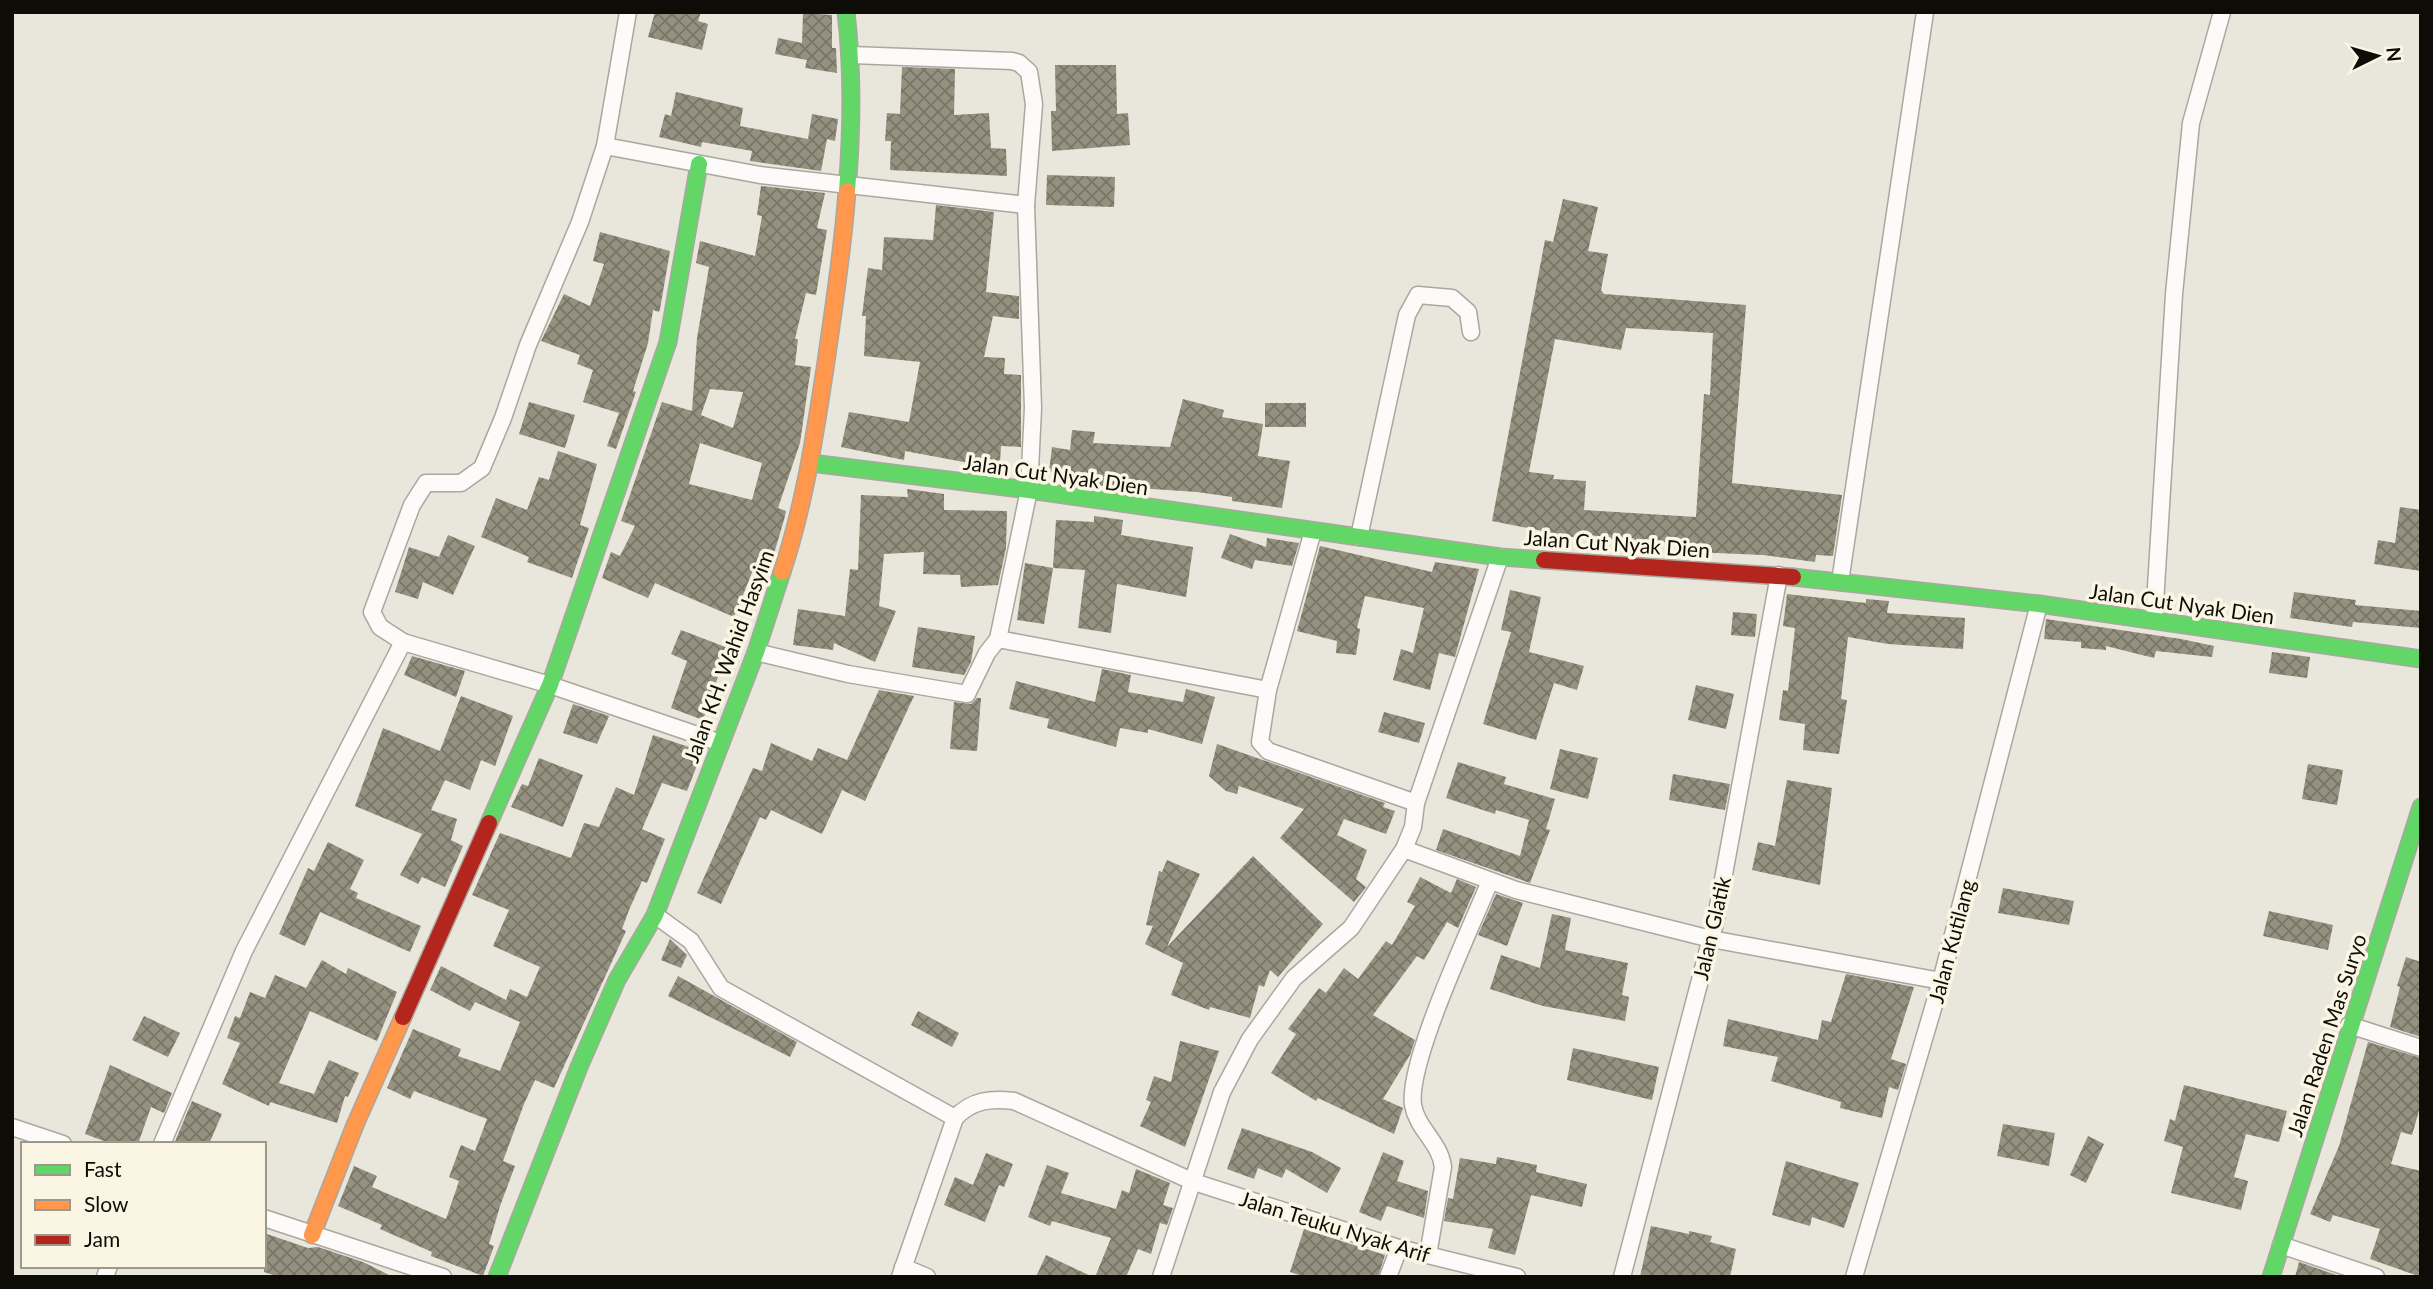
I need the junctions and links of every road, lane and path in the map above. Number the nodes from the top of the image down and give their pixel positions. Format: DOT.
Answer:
graph roads {
  1 [pos="628,12"];
  2 [pos="846,12"];
  3 [pos="1924,12"];
  4 [pos="2222,12"];
  5 [pos="851,55"];
  6 [pos="605,146"];
  7 [pos="699,164"];
  8 [pos="847,184"];
  9 [pos="1026,205"];
  10 [pos="1471,332"];
  11 [pos="811,463"];
  12 [pos="1029,490"];
  13 [pos="1313,531"];
  14 [pos="1359,537"];
  15 [pos="1500,557"];
  16 [pos="1779,575"];
  17 [pos="1840,582"];
  18 [pos="2039,604"];
  19 [pos="2154,620"];
  20 [pos="998,639"];
  21 [pos="404,642"];
  22 [pos="756,652"];
  23 [pos="2421,659"];
  24 [pos="550,685"];
  25 [pos="1268,690"];
  26 [pos="721,743"];
  27 [pos="1416,803"];
  28 [pos="2421,807"];
  29 [pos="1404,849"];
  30 [pos="1490,881"];
  31 [pos="655,915"];
  32 [pos="1711,939"];
  33 [pos="1941,981"];
  34 [pos="2349,1026"];
  35 [pos="2421,1048"];
  36 [pos="956,1118"];
  37 [pos="12,1127"];
  38 [pos="57,1142"];
  39 [pos="163,1142"];
  40 [pos="1194,1182"];
  41 [pos="266,1219"];
  42 [pos="312,1235"];
  43 [pos="2281,1245"];
  44 [pos="1399,1248"];
  45 [pos="1427,1255"];
  46 [pos="901,1272"];
  47 [pos="443,1277"];
  48 [pos="497,1277"];
  49 [pos="927,1277"];
  50 [pos="1161,1277"];
  51 [pos="1388,1277"];
  52 [pos="1517,1277"];
  53 [pos="1622,1277"];
  54 [pos="1854,1277"];
  55 [pos="2271,1277"];
  56 [pos="2376,1277"];
  1 -- 6 [label="street"];
  2 -- 5 [label="street, Jalan KH. Wahid Hasyim"];
  3 -- 17 [label="street"];
  4 -- 19 [label="street"];
  5 -- 8 [label="street, Jalan KH. Wahid Hasyim"];
  5 -- 9 [label="street"];
  6 -- 7 [label="street"];
  6 -- 21 [label="street"];
  7 -- 8 [label="street"];
  7 -- 24 [label="street"];
  8 -- 9 [label="street"];
  8 -- 11 [label="street, Jalan KH. Wahid Hasyim"];
  9 -- 12 [label="street"];
  10 -- 14 [label="street"];
  11 -- 12 [label="street, Jalan Cut Nyak Dien"];
  11 -- 22 [label="street, Jalan KH. Wahid Hasyim"];
  12 -- 13 [label="street, Jalan Cut Nyak Dien"];
  12 -- 20 [label="street"];
  13 -- 14 [label="street, Jalan Cut Nyak Dien"];
  13 -- 25 [label="street"];
  14 -- 15 [label="street, Jalan Cut Nyak Dien"];
  15 -- 16 [label="street, Jalan Cut Nyak Dien"];
  15 -- 27 [label="street"];
  16 -- 17 [label="street, Jalan Cut Nyak Dien"];
  16 -- 32 [label="street, Jalan Glatik"];
  17 -- 18 [label="street, Jalan Cut Nyak Dien"];
  18 -- 19 [label="street, Jalan Cut Nyak Dien"];
  18 -- 33 [label="street, Jalan Kutilang"];
  19 -- 23 [label="street, Jalan Cut Nyak Dien"];
  20 -- 22 [label="street"];
  20 -- 25 [label="street"];
  21 -- 24 [label="street"];
  21 -- 39 [label="street"];
  22 -- 26 [label="street, Jalan KH. Wahid Hasyim"];
  24 -- 26 [label="street"];
  24 -- 42 [label="street"];
  25 -- 27 [label="street"];
  26 -- 31 [label="street, Jalan KH. Wahid Hasyim"];
  27 -- 29 [label="street"];
  28 -- 34 [label="street, Jalan Raden Mas Suryo"];
  29 -- 30 [label="street"];
  29 -- 40 [label="street"];
  30 -- 32 [label="street"];
  30 -- 45 [label="street"];
  31 -- 36 [label="street"];
  31 -- 48 [label="street, Jalan KH. Wahid Hasyim"];
  32 -- 33 [label="street"];
  32 -- 53 [label="street, Jalan Glatik"];
  33 -- 54 [label="street, Jalan Kutilang"];
  34 -- 35 [label="street"];
  34 -- 43 [label="street, Jalan Raden Mas Suryo"];
  36 -- 40 [label="street, Jalan Teuku Nyak Arif"];
  36 -- 46 [label="street"];
  37 -- 38 [label="street"];
  40 -- 44 [label="street, Jalan Teuku Nyak Arif"];
  40 -- 50 [label="street"];
  41 -- 42 [label="street"];
  42 -- 47 [label="street"];
  43 -- 55 [label="street, Jalan Raden Mas Suryo"];
  43 -- 56 [label="street"];
  44 -- 45 [label="street, Jalan Teuku Nyak Arif"];
  44 -- 51 [label="street"];
  45 -- 52 [label="street, Jalan Teuku Nyak Arif"];
  46 -- 49 [label="street"];
}
